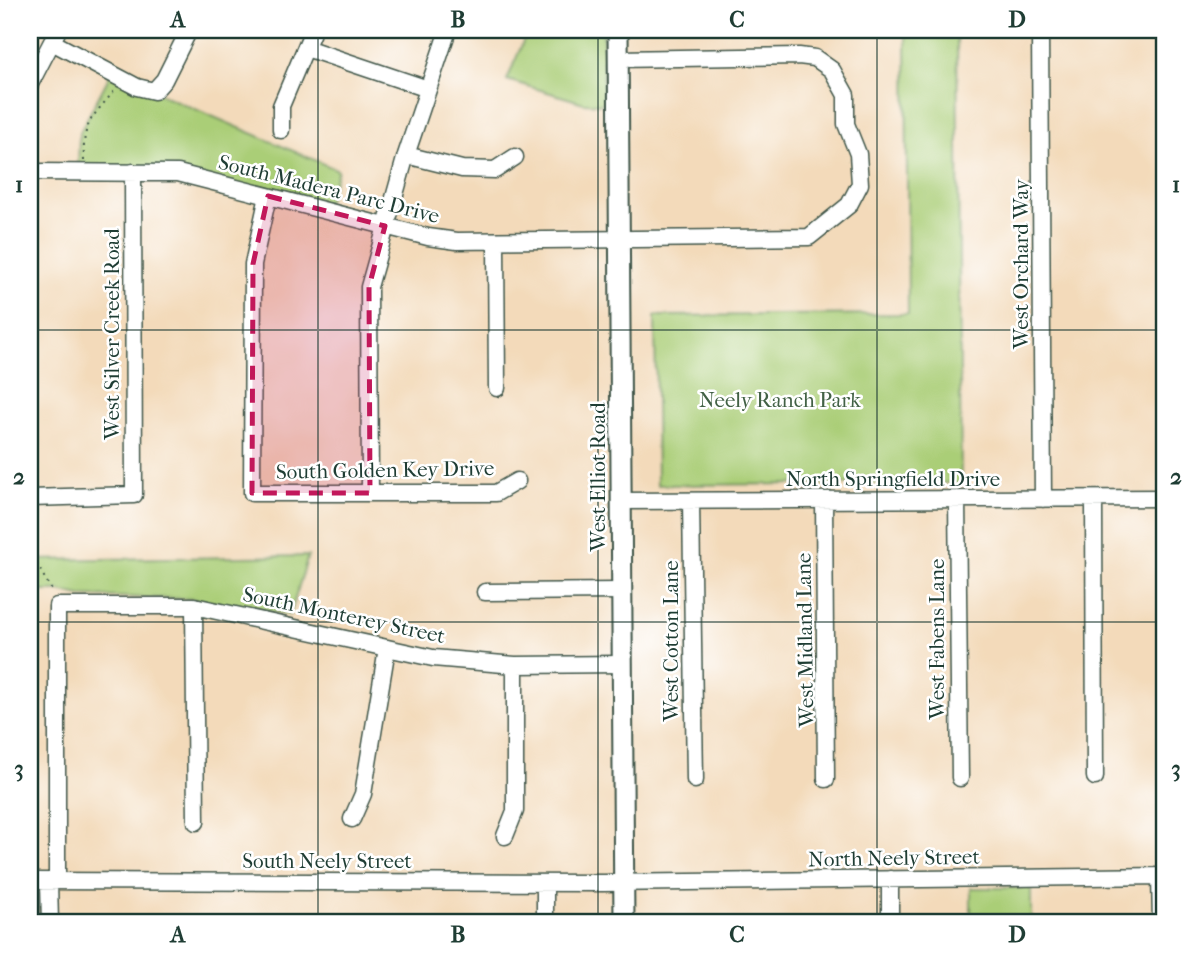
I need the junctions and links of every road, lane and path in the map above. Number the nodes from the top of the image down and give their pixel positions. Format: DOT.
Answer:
graph roads {
  1 [pos="189,30"];
  2 [pos="313,30"];
  3 [pos="448,30"];
  4 [pos="618,30"];
  5 [pos="1040,30"];
  6 [pos="55,36"];
  7 [pos="306,48"];
  8 [pos="618,59"];
  9 [pos="121,79"];
  10 [pos="30,84"];
  11 [pos="428,89"];
  12 [pos="281,130"];
  13 [pos="406,155"];
  14 [pos="514,157"];
  15 [pos="30,172"];
  16 [pos="84,172"];
  17 [pos="133,172"];
  18 [pos="268,196"];
  19 [pos="385,226"];
  20 [pos="619,241"];
  21 [pos="496,242"];
  22 [pos="497,388"];
  23 [pos="517,481"];
  24 [pos="370,493"];
  25 [pos="30,498"];
  26 [pos="1165,498"];
  27 [pos="957,499"];
  28 [pos="1043,499"];
  29 [pos="1094,499"];
  30 [pos="824,500"];
  31 [pos="621,501"];
  32 [pos="691,501"];
  33 [pos="30,562"];
  34 [pos="621,590"];
  35 [pos="485,592"];
  36 [pos="57,606"];
  37 [pos="194,606"];
  38 [pos="387,648"];
  39 [pos="622,664"];
  40 [pos="515,665"];
  41 [pos="1095,777"];
  42 [pos="960,778"];
  43 [pos="826,779"];
  44 [pos="695,780"];
  45 [pos="352,819"];
  46 [pos="196,822"];
  47 [pos="505,836"];
  48 [pos="1163,876"];
  49 [pos="890,879"];
  50 [pos="30,881"];
  51 [pos="53,881"];
  52 [pos="623,882"];
  53 [pos="545,883"];
  54 [pos="50,923"];
  55 [pos="545,923"];
  56 [pos="624,923"];
  57 [pos="890,923"];
  58 [pos="1161,923"];
  1 -- 9 [label="street"];
  2 -- 7 [label="street"];
  3 -- 11 [label="street"];
  4 -- 8 [label="main road, West Elliot Road"];
  5 -- 28 [label="street, West Orchard Way"];
  6 -- 9 [label="street"];
  6 -- 10 [label="street"];
  7 -- 11 [label="street"];
  7 -- 12 [label="street"];
  8 -- 20 [label="main road, West Elliot Road"];
  8 -- 20 [label="street, South Madera Parc Drive"];
  9 -- 16 [label="path"];
  11 -- 13 [label="street"];
  13 -- 14 [label="street"];
  13 -- 19 [label="street"];
  15 -- 16 [label="street, South Madera Parc Drive"];
  16 -- 17 [label="street, South Madera Parc Drive"];
  17 -- 18 [label="street, South Madera Parc Drive"];
  17 -- 25 [label="street, West Silver Creek Road"];
  18 -- 19 [label="street, South Madera Parc Drive"];
  18 -- 24 [label="street, South Golden Key Drive"];
  19 -- 21 [label="street, South Madera Parc Drive"];
  19 -- 24 [label="street"];
  20 -- 21 [label="street, South Madera Parc Drive"];
  20 -- 31 [label="main road, West Elliot Road"];
  21 -- 22 [label="street"];
  23 -- 24 [label="street, South Golden Key Drive"];
  26 -- 29 [label="street, North Springfield Drive"];
  27 -- 28 [label="street, North Springfield Drive"];
  27 -- 30 [label="street, North Springfield Drive"];
  27 -- 42 [label="street, West Fabens Lane"];
  28 -- 29 [label="street, North Springfield Drive"];
  29 -- 41 [label="street"];
  30 -- 32 [label="street, North Springfield Drive"];
  30 -- 43 [label="street, West Midland Lane"];
  31 -- 32 [label="street, North Springfield Drive"];
  31 -- 34 [label="main road, West Elliot Road"];
  32 -- 44 [label="street, West Cotton Lane"];
  33 -- 36 [label="path"];
  34 -- 35 [label="street"];
  34 -- 39 [label="main road, West Elliot Road"];
  36 -- 37 [label="street, South Monterey Street"];
  36 -- 51 [label="street"];
  37 -- 38 [label="street, South Monterey Street"];
  37 -- 46 [label="street"];
  38 -- 40 [label="street, South Monterey Street"];
  38 -- 45 [label="street"];
  39 -- 40 [label="street, South Monterey Street"];
  39 -- 52 [label="main road, West Elliot Road"];
  40 -- 47 [label="street"];
  48 -- 49 [label="street, North Neely Street"];
  48 -- 58 [label="street"];
  49 -- 52 [label="street, North Neely Street"];
  49 -- 57 [label="street"];
  50 -- 51 [label="street, South Neely Street"];
  51 -- 53 [label="street, South Neely Street"];
  51 -- 54 [label="street"];
  52 -- 53 [label="street, South Neely Street"];
  52 -- 56 [label="main road, West Elliot Road"];
  53 -- 55 [label="street"];
}
